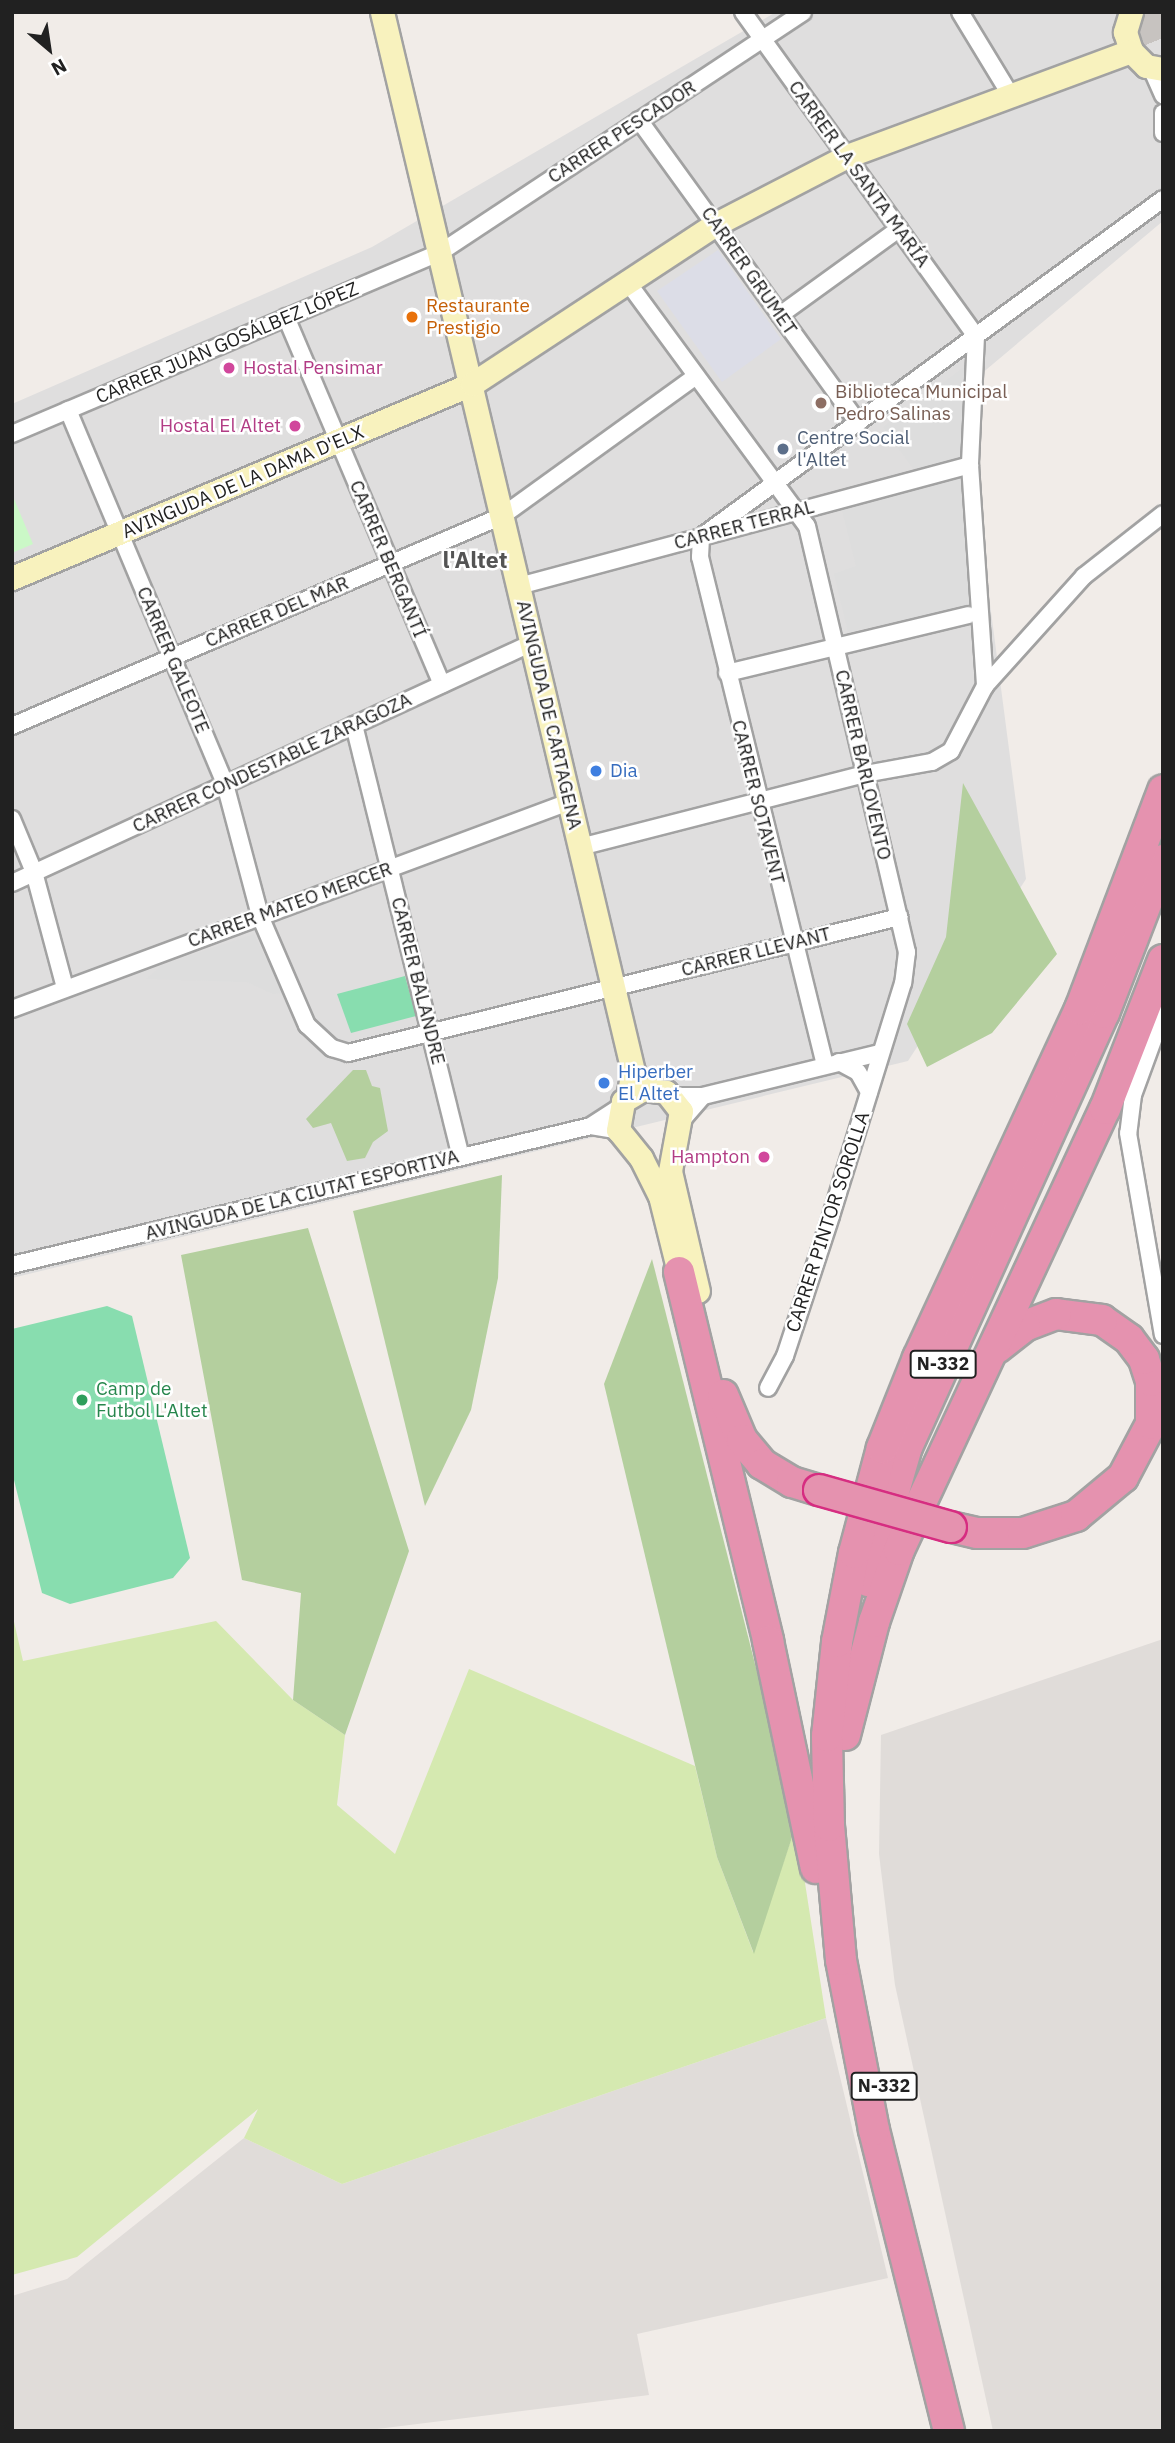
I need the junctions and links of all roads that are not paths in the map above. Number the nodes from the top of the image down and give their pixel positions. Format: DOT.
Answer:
graph roads {
  1 [pos="382,12"];
  2 [pos="743,12"];
  3 [pos="803,12"];
  4 [pos="960,12"];
  5 [pos="1130,14"];
  6 [pos="762,39"];
  7 [pos="1131,51"];
  8 [pos="1157,68"];
  9 [pos="1163,95"];
  10 [pos="1011,96"];
  11 [pos="1163,113"];
  12 [pos="639,120"];
  13 [pos="1163,133"];
  14 [pos="847,156"];
  15 [pos="1163,199"];
  16 [pos="716,224"];
  17 [pos="899,229"];
  18 [pos="441,252"];
  19 [pos="626,280"];
  20 [pos="780,315"];
  21 [pos="286,317"];
  22 [pos="976,336"];
  23 [pos="696,376"];
  24 [pos="472,384"];
  25 [pos="68,410"];
  26 [pos="858,424"];
  27 [pos="12,434"];
  28 [pos="340,443"];
  29 [pos="970,464"];
  30 [pos="775,485"];
  31 [pos="796,511"];
  32 [pos="1163,514"];
  33 [pos="502,516"];
  34 [pos="120,533"];
  35 [pos="701,537"];
  36 [pos="390,564"];
  37 [pos="12,578"];
  38 [pos="519,586"];
  39 [pos="968,615"];
  40 [pos="532,643"];
  41 [pos="835,647"];
  42 [pos="172,657"];
  43 [pos="727,673"];
  44 [pos="442,684"];
  45 [pos="985,686"];
  46 [pos="354,725"];
  47 [pos="12,726"];
  48 [pos="865,774"];
  49 [pos="225,784"];
  50 [pos="1163,790"];
  51 [pos="569,802"];
  52 [pos="758,802"];
  53 [pos="12,819"];
  54 [pos="579,847"];
  55 [pos="1163,860"];
  56 [pos="390,868"];
  57 [pos="34,872"];
  58 [pos="12,883"];
  59 [pos="260,916"];
  60 [pos="899,917"];
  61 [pos="793,943"];
  62 [pos="1163,960"];
  63 [pos="613,987"];
  64 [pos="65,988"];
  65 [pos="12,1009"];
  66 [pos="1163,1013"];
  67 [pos="431,1030"];
  68 [pos="332,1048"];
  69 [pos="880,1053"];
  70 [pos="832,1063"];
  71 [pos="634,1070"];
  72 [pos="869,1091"];
  73 [pos="662,1092"];
  74 [pos="702,1096"];
  75 [pos="624,1102"];
  76 [pos="682,1119"];
  77 [pos="591,1126"];
  78 [pos="627,1143"];
  79 [pos="673,1143"];
  80 [pos="461,1157"];
  81 [pos="12,1265"];
  82 [pos="688,1281"];
  83 [pos="1163,1335"];
  84 [pos="991,1353"];
  85 [pos="768,1388"];
  86 [pos="845,1735"];
  87 [pos="841,1960"];
  88 [pos="949,2431"];
  89 [pos="967,2431"];
  1 -- 18 [label="main road, AVINGUDA DE CARTAGENA"];
  2 -- 6 [label="street, CARRER LA SANTA MARÍA"];
  3 -- 6 [label="street, CARRER PESCADOR"];
  4 -- 10 [label="street"];
  5 -- 7 [label="main road"];
  6 -- 12 [label="street, CARRER PESCADOR"];
  6 -- 14 [label="street, CARRER LA SANTA MARÍA"];
  7 -- 8 [label="main road"];
  7 -- 10 [label="main road, AVINGUDA DE LA DAMA D'ELX"];
  8 -- 9 [label="street"];
  10 -- 14 [label="main road, AVINGUDA DE LA DAMA D'ELX"];
  11 -- 13 [label="street"];
  12 -- 16 [label="street, CARRER GRUMET"];
  12 -- 18 [label="street, CARRER PESCADOR"];
  14 -- 16 [label="main road, AVINGUDA DE LA DAMA D'ELX"];
  14 -- 17 [label="street, CARRER LA SANTA MARÍA"];
  15 -- 22 [label="street"];
  16 -- 19 [label="main road, AVINGUDA DE LA DAMA D'ELX"];
  16 -- 20 [label="street, CARRER GRUMET"];
  17 -- 20 [label="street"];
  17 -- 22 [label="street, CARRER LA SANTA MARÍA"];
  18 -- 21 [label="street, CARRER JUAN GOSÁLBEZ LÓPEZ"];
  18 -- 24 [label="main road, AVINGUDA DE CARTAGENA"];
  19 -- 23 [label="street, CARRER BARLOVENTO"];
  19 -- 24 [label="main road, AVINGUDA DE LA DAMA D'ELX"];
  20 -- 26 [label="street, CARRER GRUMET"];
  21 -- 25 [label="street, CARRER JUAN GOSÁLBEZ LÓPEZ"];
  21 -- 28 [label="street, CARRER BERGANTÍ"];
  22 -- 26 [label="street"];
  22 -- 29 [label="street"];
  23 -- 30 [label="street, CARRER BARLOVENTO"];
  23 -- 33 [label="street, CARRER DEL MAR"];
  24 -- 28 [label="main road, AVINGUDA DE LA DAMA D'ELX"];
  24 -- 33 [label="main road, AVINGUDA DE CARTAGENA"];
  25 -- 27 [label="street, CARRER JUAN GOSÁLBEZ LÓPEZ"];
  25 -- 34 [label="street, CARRER GALEOTE"];
  26 -- 30 [label="street"];
  28 -- 34 [label="main road, AVINGUDA DE LA DAMA D'ELX"];
  28 -- 36 [label="street, CARRER BERGANTÍ"];
  29 -- 31 [label="street, CARRER TERRAL"];
  29 -- 45 [label="street"];
  30 -- 31 [label="street, CARRER BARLOVENTO"];
  30 -- 35 [label="street"];
  31 -- 35 [label="street, CARRER TERRAL"];
  31 -- 41 [label="street, CARRER BARLOVENTO"];
  32 -- 45 [label="street"];
  33 -- 36 [label="street, CARRER DEL MAR"];
  33 -- 38 [label="main road, AVINGUDA DE CARTAGENA"];
  34 -- 37 [label="main road, AVINGUDA DE LA DAMA D'ELX"];
  34 -- 42 [label="street, CARRER GALEOTE"];
  35 -- 38 [label="street, CARRER TERRAL"];
  35 -- 43 [label="street, CARRER SOTAVENT"];
  36 -- 42 [label="street, CARRER DEL MAR"];
  36 -- 44 [label="street, CARRER BERGANTÍ"];
  38 -- 40 [label="main road, AVINGUDA DE CARTAGENA"];
  39 -- 41 [label="street"];
  40 -- 44 [label="street, CARRER CONDESTABLE ZARAGOZA"];
  40 -- 51 [label="main road, AVINGUDA DE CARTAGENA"];
  41 -- 43 [label="street"];
  41 -- 48 [label="street, CARRER BARLOVENTO"];
  42 -- 47 [label="street, CARRER DEL MAR"];
  42 -- 49 [label="street, CARRER GALEOTE"];
  43 -- 52 [label="street, CARRER SOTAVENT"];
  44 -- 46 [label="street, CARRER CONDESTABLE ZARAGOZA"];
  45 -- 48 [label="street"];
  46 -- 49 [label="street, CARRER CONDESTABLE ZARAGOZA"];
  46 -- 56 [label="street, CARRER BALANDRE"];
  48 -- 52 [label="street"];
  48 -- 60 [label="street, CARRER BARLOVENTO"];
  49 -- 57 [label="street, CARRER CONDESTABLE ZARAGOZA"];
  49 -- 59 [label="street, CARRER GALEOTE"];
  50 -- 87 [label="highway, N-332"];
  51 -- 54 [label="main road, AVINGUDA DE CARTAGENA"];
  51 -- 56 [label="street, CARRER MATEO MERCER"];
  52 -- 54 [label="street"];
  52 -- 61 [label="street, CARRER SOTAVENT"];
  53 -- 57 [label="street"];
  54 -- 63 [label="main road, AVINGUDA DE CARTAGENA"];
  55 -- 86 [label="highway, N-332"];
  56 -- 59 [label="street, CARRER MATEO MERCER"];
  56 -- 67 [label="street, CARRER BALANDRE"];
  57 -- 58 [label="street, CARRER CONDESTABLE ZARAGOZA"];
  57 -- 64 [label="street"];
  59 -- 64 [label="street, CARRER MATEO MERCER"];
  59 -- 68 [label="street, CARRER GALEOTE"];
  60 -- 61 [label="street, CARRER LLEVANT"];
  60 -- 69 [label="street, CARRER BARLOVENTO"];
  61 -- 63 [label="street, CARRER LLEVANT"];
  61 -- 70 [label="street, CARRER SOTAVENT"];
  62 -- 84 [label="highway"];
  63 -- 67 [label="street, CARRER LLEVANT"];
  63 -- 71 [label="main road, AVINGUDA DE CARTAGENA"];
  64 -- 65 [label="street, CARRER MATEO MERCER"];
  66 -- 83 [label="street"];
  67 -- 68 [label="street, CARRER LLEVANT"];
  67 -- 80 [label="street, CARRER BALANDRE"];
  69 -- 70 [label="street"];
  69 -- 72 [label="street, CARRER PINTOR SOROLLA"];
  70 -- 72 [label="street"];
  70 -- 74 [label="street"];
  71 -- 73 [label="main road"];
  71 -- 75 [label="main road"];
  72 -- 85 [label="street, CARRER PINTOR SOROLLA"];
  73 -- 74 [label="street"];
  73 -- 75 [label="main road"];
  73 -- 76 [label="main road"];
  74 -- 76 [label="street"];
  75 -- 77 [label="street"];
  75 -- 78 [label="main road"];
  76 -- 79 [label="main road"];
  77 -- 78 [label="street"];
  77 -- 80 [label="street, AVINGUDA DE LA CIUTAT ESPORTIVA"];
  78 -- 79 [label="main road"];
  78 -- 82 [label="main road"];
  79 -- 82 [label="main road"];
  80 -- 81 [label="street, AVINGUDA DE LA CIUTAT ESPORTIVA"];
  82 -- 84 [label="highway, bridge"];
  82 -- 87 [label="highway"];
  84 -- 86 [label="highway"];
  86 -- 89 [label="highway, N-332"];
  87 -- 88 [label="highway, N-332"];
}
